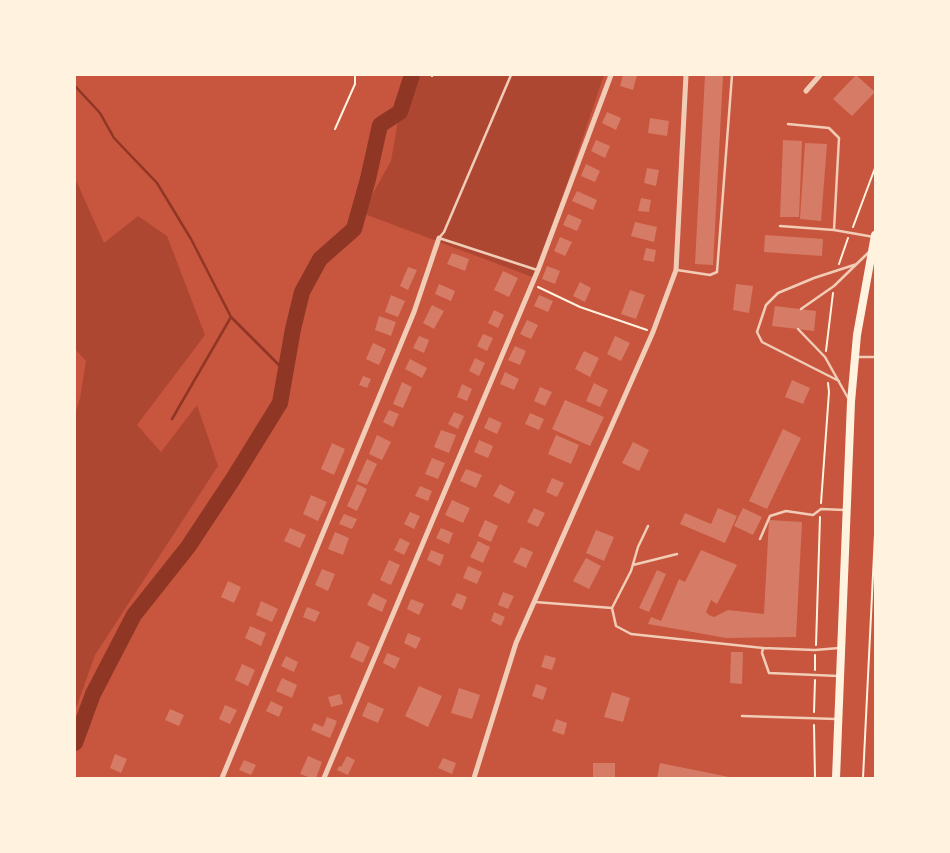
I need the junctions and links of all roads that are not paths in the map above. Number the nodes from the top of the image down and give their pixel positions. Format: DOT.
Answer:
graph roads {
  1 [pos="511,75"];
  2 [pos="611,75"];
  3 [pos="686,75"];
  4 [pos="732,75"];
  5 [pos="820,75"];
  6 [pos="806,91"];
  7 [pos="788,124"];
  8 [pos="780,226"];
  9 [pos="834,230"];
  10 [pos="875,236"];
  11 [pos="439,238"];
  12 [pos="872,249"];
  13 [pos="857,264"];
  14 [pos="538,270"];
  15 [pos="676,270"];
  16 [pos="801,309"];
  17 [pos="798,329"];
  18 [pos="854,357"];
  19 [pos="875,358"];
  20 [pos="838,381"];
  21 [pos="851,402"];
  22 [pos="846,510"];
  23 [pos="648,526"];
  24 [pos="760,539"];
  25 [pos="677,554"];
  26 [pos="633,565"];
  27 [pos="534,602"];
  28 [pos="612,608"];
  29 [pos="763,648"];
  30 [pos="841,648"];
  31 [pos="840,676"];
  32 [pos="742,716"];
  33 [pos="838,719"];
  34 [pos="222,778"];
  35 [pos="324,778"];
  36 [pos="474,778"];
  37 [pos="836,778"];
  1 -- 11 [label="lane"];
  2 -- 14 [label="street"];
  3 -- 15 [label="street"];
  4 -- 15 [label="lane"];
  5 -- 6 [label="street"];
  7 -- 9 [label="lane"];
  8 -- 9 [label="lane"];
  9 -- 10 [label="lane"];
  10 -- 12 [label="main road"];
  11 -- 14 [label="lane"];
  11 -- 34 [label="street"];
  12 -- 13 [label="lane"];
  12 -- 18 [label="main road"];
  13 -- 16 [label="lane"];
  13 -- 20 [label="lane"];
  14 -- 35 [label="street"];
  15 -- 27 [label="street"];
  17 -- 20 [label="lane"];
  18 -- 19 [label="lane"];
  18 -- 21 [label="main road"];
  20 -- 21 [label="lane"];
  21 -- 22 [label="main road"];
  22 -- 24 [label="lane"];
  22 -- 30 [label="main road"];
  23 -- 26 [label="lane"];
  25 -- 26 [label="lane"];
  26 -- 28 [label="lane"];
  27 -- 28 [label="lane"];
  27 -- 36 [label="street"];
  28 -- 29 [label="lane"];
  29 -- 30 [label="lane"];
  29 -- 31 [label="lane"];
  30 -- 31 [label="main road"];
  31 -- 33 [label="main road"];
  32 -- 33 [label="lane"];
  33 -- 37 [label="main road"];
}
